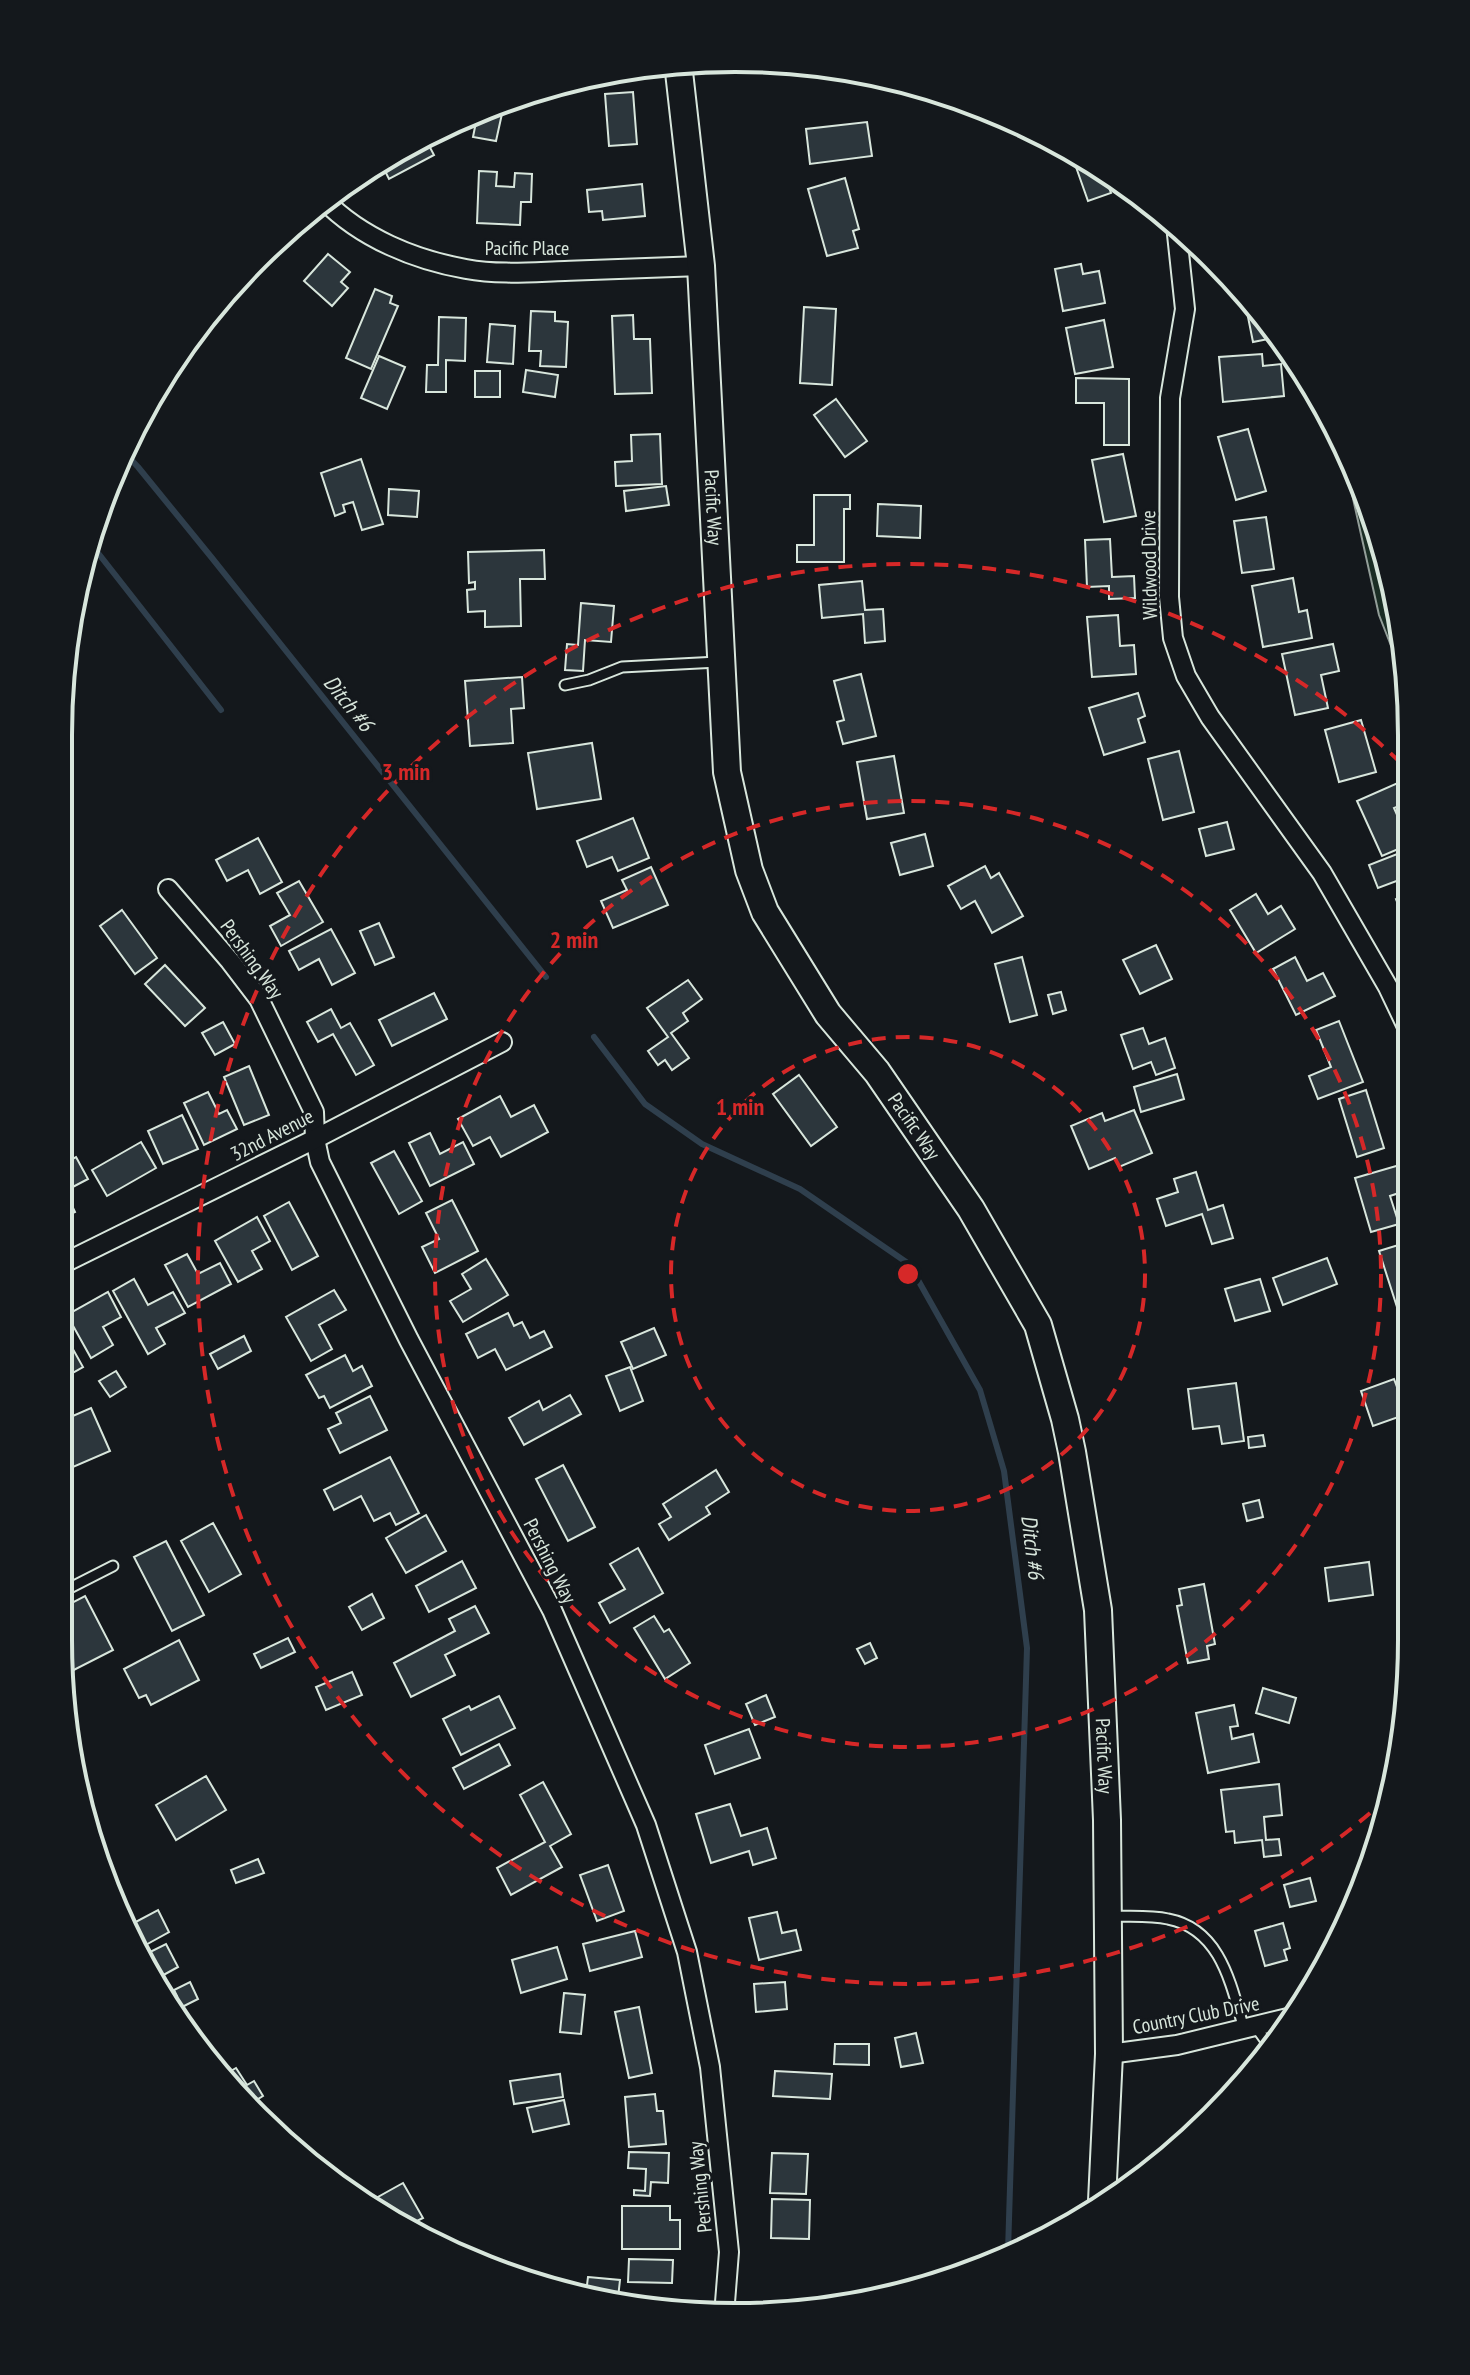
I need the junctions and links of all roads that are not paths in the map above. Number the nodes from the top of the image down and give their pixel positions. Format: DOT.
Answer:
graph roads {
  1 [pos="679,74"];
  2 [pos="332,208"];
  3 [pos="1178,242"];
  4 [pos="701,266"];
  5 [pos="722,662"];
  6 [pos="565,685"];
  7 [pos="168,889"];
  8 [pos="1398,1008"];
  9 [pos="502,1042"];
  10 [pos="315,1139"];
  11 [pos="72,1259"];
  12 [pos="113,1566"];
  13 [pos="72,1587"];
  14 [pos="1108,1916"];
  15 [pos="1277,2021"];
  16 [pos="1249,2028"];
  17 [pos="1263,2041"];
  18 [pos="1109,2054"];
  19 [pos="1102,2191"];
  20 [pos="725,2303"];
  1 -- 4 [label="main road, Pacific Way"];
  2 -- 4 [label="street, Pacific Place"];
  3 -- 8 [label="street, Wildwood Drive"];
  4 -- 5 [label="main road, Pacific Way"];
  5 -- 6 [label="lane"];
  5 -- 14 [label="main road, Pacific Way"];
  7 -- 10 [label="street, Pershing Way"];
  9 -- 10 [label="street, 32nd Avenue"];
  10 -- 11 [label="street, 32nd Avenue"];
  10 -- 20 [label="street, Pershing Way"];
  12 -- 13 [label="lane"];
  14 -- 16 [label="lane"];
  14 -- 18 [label="main road, Pacific Way"];
  15 -- 16 [label="street, Country Club Drive"];
  16 -- 17 [label="lane"];
  16 -- 18 [label="street, Country Club Drive"];
  18 -- 19 [label="main road, Pacific Way"];
}
